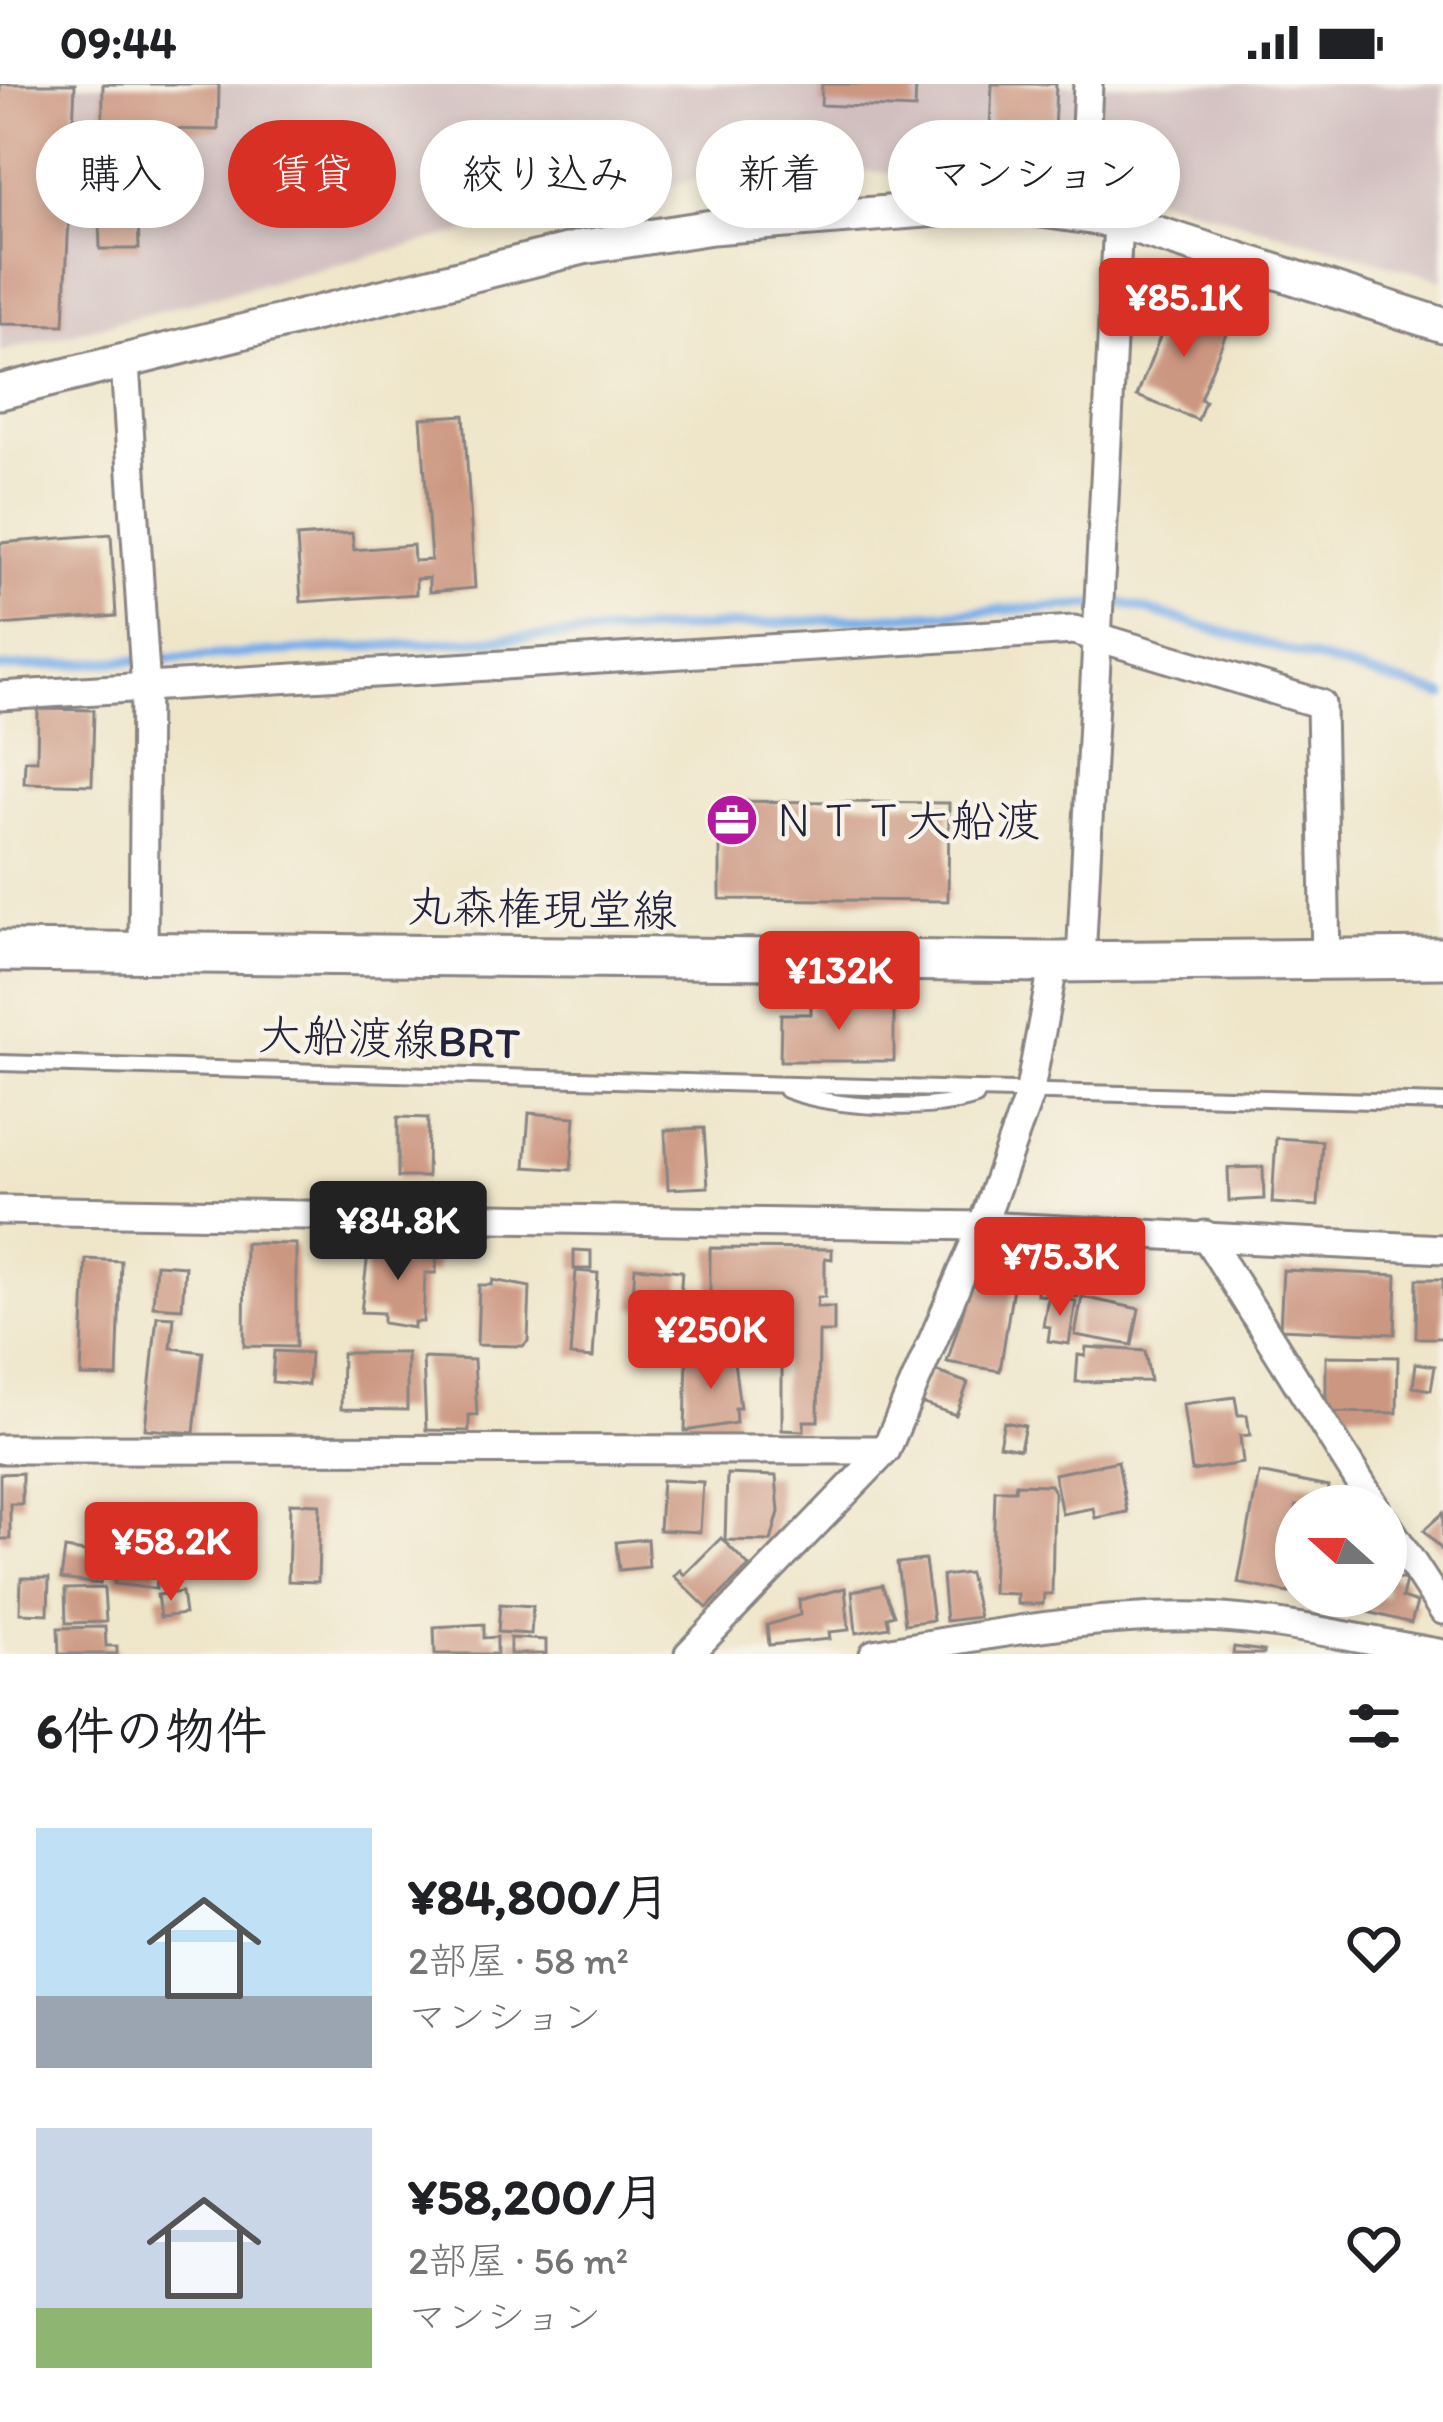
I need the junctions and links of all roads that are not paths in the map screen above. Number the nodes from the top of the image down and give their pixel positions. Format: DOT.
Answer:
graph roads {
  1 [pos="1088,84"];
  2 [pos="1086,120"];
  3 [pos="888,214"];
  4 [pos="1118,228"];
  5 [pos="1140,228"];
  6 [pos="1443,325"];
  7 [pos="125,363"];
  8 [pos="0,392"];
  9 [pos="1096,629"];
  10 [pos="145,682"];
  11 [pos="0,696"];
  12 [pos="0,951"];
  13 [pos="143,952"];
  14 [pos="1443,958"];
  15 [pos="1327,960"];
  16 [pos="1068,962"];
  17 [pos="0,1063"];
  18 [pos="1029,1095"];
  19 [pos="1443,1103"];
  20 [pos="0,1210"];
  21 [pos="982,1226"];
  22 [pos="1205,1235"];
  23 [pos="1443,1249"];
  24 [pos="0,1449"];
  25 [pos="886,1450"];
  26 [pos="1362,1485"];
  27 [pos="1407,1555"];
  28 [pos="1443,1610"];
  29 [pos="1435,1653"];
  30 [pos="689,1654"];
  31 [pos="874,1654"];
  1 -- 2 [label="street"];
  3 -- 7 [label="street"];
  4 -- 9 [label="street"];
  5 -- 6 [label="street"];
  7 -- 8 [label="street"];
  7 -- 10 [label="street"];
  9 -- 10 [label="street"];
  9 -- 15 [label="street"];
  9 -- 16 [label="street"];
  10 -- 11 [label="street"];
  10 -- 13 [label="street"];
  12 -- 13 [label="main road, 丸森権現堂線"];
  13 -- 16 [label="main road, 丸森権現堂線"];
  14 -- 15 [label="main road, 丸森権現堂線"];
  15 -- 16 [label="main road, 丸森権現堂線"];
  16 -- 18 [label="street"];
  17 -- 18 [label="lane, 大船渡線BRT"];
  18 -- 19 [label="lane, 大船渡線BRT"];
  18 -- 21 [label="street"];
  20 -- 21 [label="street"];
  21 -- 22 [label="street"];
  21 -- 25 [label="street"];
  22 -- 23 [label="street"];
  22 -- 26 [label="street"];
  24 -- 25 [label="street"];
  25 -- 30 [label="street"];
  27 -- 28 [label="street"];
  29 -- 31 [label="street"];
}
